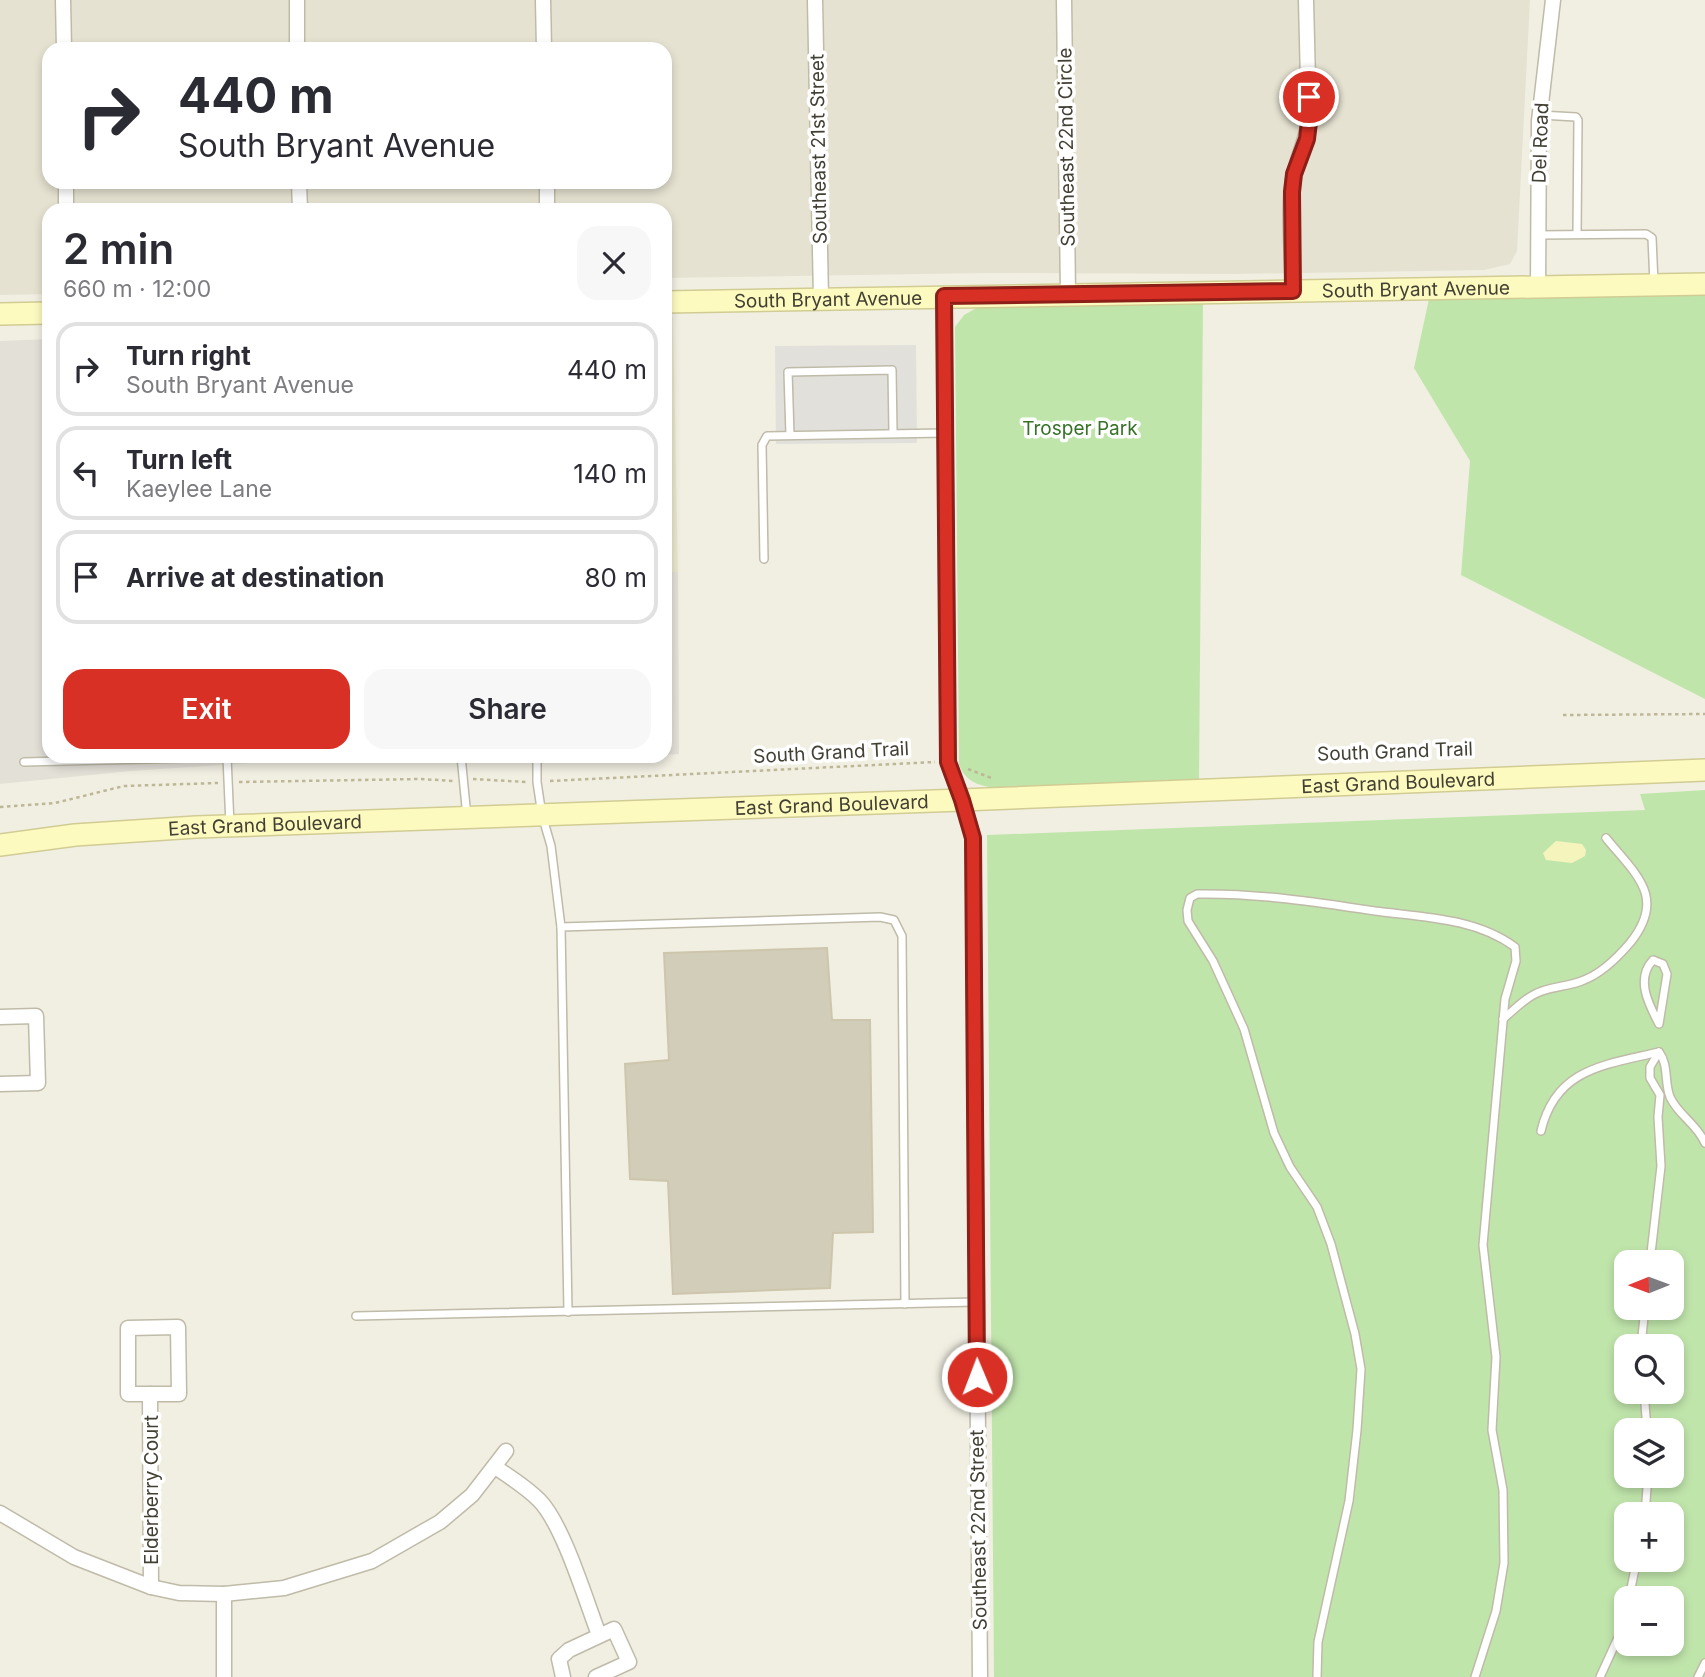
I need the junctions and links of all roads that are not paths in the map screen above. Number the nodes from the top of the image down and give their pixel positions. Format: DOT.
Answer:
graph roads {
  1 [pos="63,0"];
  2 [pos="297,0"];
  3 [pos="543,0"];
  4 [pos="815,0"];
  5 [pos="1064,0"];
  6 [pos="1306,0"];
  7 [pos="1553,0"];
  8 [pos="64,42"];
  9 [pos="297,42"];
  10 [pos="544,42"];
  11 [pos="1540,115"];
  12 [pos="1577,234"];
  13 [pos="1538,235"];
  14 [pos="1705,284"];
  15 [pos="1654,285"];
  16 [pos="1538,287"];
  17 [pos="1293,291"];
  18 [pos="1068,295"];
  19 [pos="944,296"];
  20 [pos="821,299"];
  21 [pos="672,302"];
  22 [pos="42,313"];
  23 [pos="0,314"];
  24 [pos="893,432"];
  25 [pos="946,433"];
  26 [pos="790,435"];
  27 [pos="764,559"];
  28 [pos="24,762"];
  29 [pos="42,762"];
  30 [pos="228,763"];
  31 [pos="461,763"];
  32 [pos="537,763"];
  33 [pos="1705,770"];
  34 [pos="962,800"];
  35 [pos="542,815"];
  36 [pos="467,817"];
  37 [pos="230,825"];
  38 [pos="1606,838"];
  39 [pos="0,845"];
  40 [pos="561,927"];
  41 [pos="0,1017"];
  42 [pos="1503,1019"];
  43 [pos="1659,1024"];
  44 [pos="1660,1052"];
  45 [pos="0,1084"];
  46 [pos="1541,1131"];
  47 [pos="1705,1143"];
  48 [pos="1651,1250"];
  49 [pos="976,1302"];
  50 [pos="905,1304"];
  51 [pos="568,1312"];
  52 [pos="356,1317"];
  53 [pos="150,1394"];
  54 [pos="506,1451"];
  55 [pos="495,1467"];
  56 [pos="0,1513"];
  57 [pos="151,1587"];
  58 [pos="224,1594"];
  59 [pos="599,1635"];
  60 [pos="1614,1646"];
  61 [pos="1705,1663"];
  62 [pos="224,1677"];
  63 [pos="563,1677"];
  64 [pos="596,1677"];
  65 [pos="980,1677"];
  66 [pos="1317,1677"];
  67 [pos="1475,1677"];
  68 [pos="1600,1677"];
  69 [pos="1698,1677"];
  1 -- 8 [label="street"];
  2 -- 9 [label="street"];
  3 -- 10 [label="street"];
  4 -- 20 [label="street, Southeast 21st Street"];
  5 -- 18 [label="street, Southeast 22nd Circle"];
  6 -- 17 [label="street"];
  7 -- 11 [label="street, Del Road"];
  11 -- 12 [label="lane"];
  11 -- 13 [label="street, Del Road"];
  12 -- 13 [label="lane"];
  12 -- 15 [label="lane"];
  13 -- 16 [label="street, Del Road"];
  14 -- 15 [label="street, South Bryant Avenue"];
  15 -- 16 [label="street, South Bryant Avenue"];
  16 -- 17 [label="street, South Bryant Avenue"];
  17 -- 18 [label="street, South Bryant Avenue"];
  18 -- 19 [label="street, South Bryant Avenue"];
  19 -- 20 [label="street, South Bryant Avenue"];
  19 -- 25 [label="street, Southeast 22nd Street"];
  20 -- 21 [label="street, South Bryant Avenue"];
  22 -- 23 [label="street"];
  24 -- 25 [label="lane"];
  24 -- 26 [label="lane"];
  24 -- 26 [label="lane"];
  25 -- 34 [label="street, Southeast 22nd Street"];
  26 -- 27 [label="lane"];
  28 -- 29 [label="lane"];
  30 -- 37 [label="lane"];
  31 -- 36 [label="lane"];
  32 -- 35 [label="lane"];
  33 -- 34 [label="street, East Grand Boulevard"];
  34 -- 35 [label="street, East Grand Boulevard"];
  34 -- 49 [label="street, Southeast 22nd Street"];
  35 -- 36 [label="street, East Grand Boulevard"];
  35 -- 40 [label="lane"];
  36 -- 37 [label="street, East Grand Boulevard"];
  37 -- 39 [label="street, East Grand Boulevard"];
  38 -- 42 [label="lane"];
  40 -- 50 [label="lane"];
  40 -- 51 [label="lane"];
  41 -- 45 [label="street"];
  42 -- 66 [label="lane"];
  42 -- 67 [label="lane"];
  43 -- 43 [label="lane"];
  44 -- 46 [label="lane"];
  44 -- 47 [label="lane"];
  44 -- 48 [label="lane"];
  49 -- 50 [label="lane"];
  49 -- 65 [label="street, Southeast 22nd Street"];
  50 -- 51 [label="lane"];
  51 -- 52 [label="lane"];
  53 -- 53 [label="street, Elderberry Court"];
  53 -- 57 [label="street, Elderberry Court"];
  54 -- 55 [label="street"];
  55 -- 58 [label="street"];
  55 -- 59 [label="street"];
  56 -- 57 [label="street"];
  57 -- 58 [label="street"];
  58 -- 62 [label="street"];
  59 -- 63 [label="street"];
  59 -- 64 [label="street"];
  60 -- 68 [label="lane"];
  61 -- 69 [label="lane"];
}
